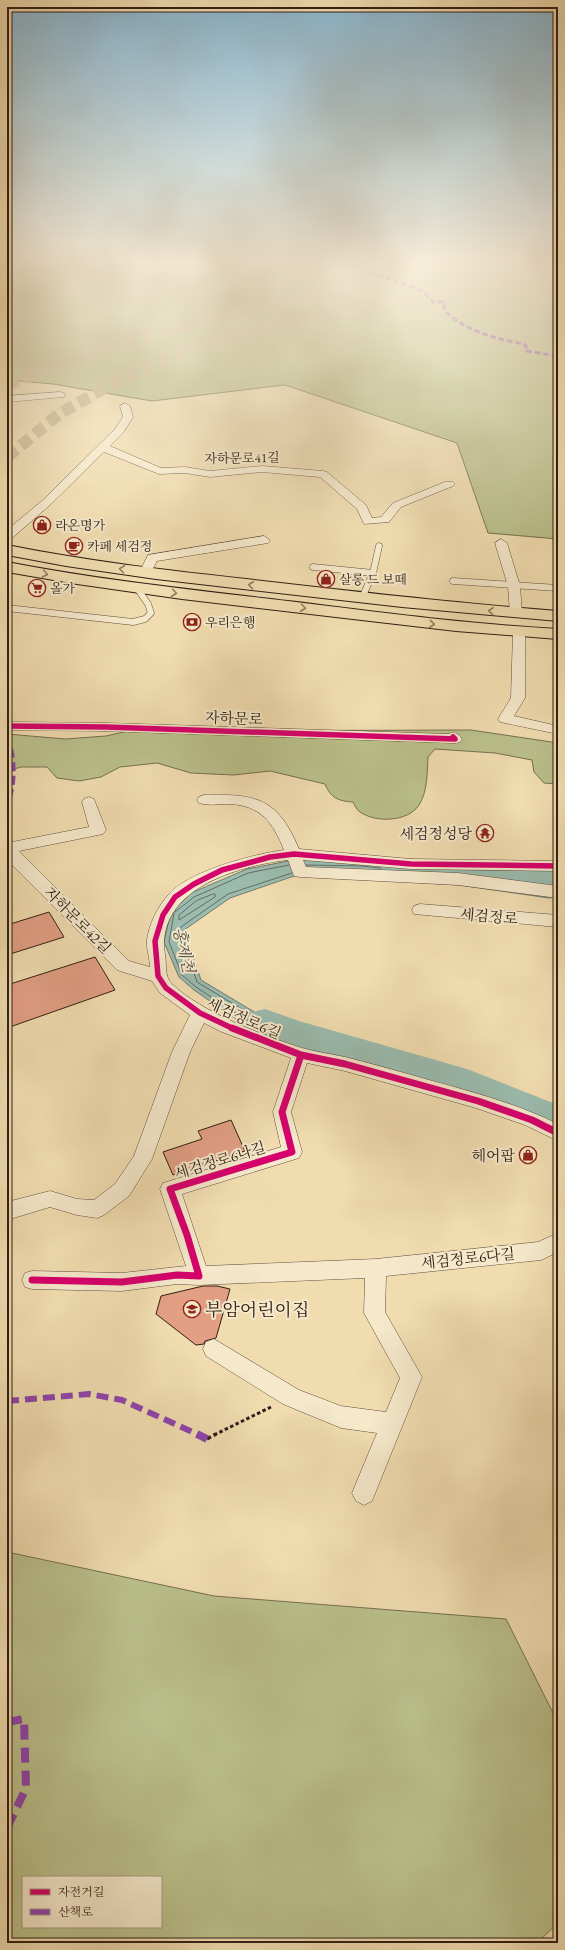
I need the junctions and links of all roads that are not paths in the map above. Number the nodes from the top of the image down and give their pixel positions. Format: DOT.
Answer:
graph roads {
  1 [pos="60,395"];
  2 [pos="7,399"];
  3 [pos="125,406"];
  4 [pos="103,447"];
  5 [pos="449,484"];
  6 [pos="7,536"];
  7 [pos="264,540"];
  8 [pos="501,543"];
  9 [pos="379,546"];
  10 [pos="7,550"];
  11 [pos="7,566"];
  12 [pos="313,567"];
  13 [pos="145,573"];
  14 [pos="373,573"];
  15 [pos="453,581"];
  16 [pos="514,586"];
  17 [pos="137,588"];
  18 [pos="558,588"];
  19 [pos="362,598"];
  20 [pos="7,608"];
  21 [pos="516,613"];
  22 [pos="558,616"];
  23 [pos="519,632"];
  24 [pos="558,634"];
  25 [pos="7,726"];
  26 [pos="558,730"];
  27 [pos="453,737"];
  28 [pos="204,800"];
  29 [pos="89,802"];
  30 [pos="8,847"];
  31 [pos="294,854"];
  32 [pos="558,866"];
  33 [pos="558,892"];
  34 [pos="420,910"];
  35 [pos="558,921"];
  36 [pos="158,976"];
  37 [pos="200,1013"];
  38 [pos="301,1055"];
  39 [pos="558,1133"];
  40 [pos="7,1211"];
  41 [pos="558,1242"];
  42 [pos="376,1268"];
  43 [pos="199,1276"];
  44 [pos="32,1280"];
  45 [pos="214,1349"];
  46 [pos="392,1424"];
  47 [pos="364,1493"];
  1 -- 2 [label="street"];
  3 -- 4 [label="street"];
  4 -- 5 [label="street, 자하문로41길"];
  4 -- 6 [label="street"];
  7 -- 13 [label="street"];
  8 -- 16 [label="street"];
  9 -- 14 [label="lane"];
  13 -- 10 [label="main road, one-way"];
  11 -- 17 [label="main road, one-way"];
  12 -- 14 [label="lane"];
  19 -- 13 [label="main road, one-way"];
  14 -- 19 [label="lane"];
  15 -- 16 [label="lane"];
  16 -- 18 [label="lane"];
  16 -- 21 [label="street"];
  17 -- 20 [label="lane"];
  17 -- 23 [label="main road, one-way"];
  21 -- 19 [label="main road, one-way"];
  21 -- 22 [label="main road"];
  23 -- 24 [label="main road"];
  23 -- 26 [label="street"];
  25 -- 27 [label="street, 자하문로"];
  28 -- 31 [label="street"];
  29 -- 30 [label="street, 자하문로42길"];
  30 -- 36 [label="street, 자하문로42길"];
  31 -- 32 [label="street"];
  31 -- 33 [label="street"];
  31 -- 36 [label="street"];
  34 -- 35 [label="street, 세검정로"];
  36 -- 37 [label="street, 세검정로6길"];
  37 -- 38 [label="street, 세검정로6길"];
  37 -- 40 [label="street, 세검정로6길"];
  38 -- 39 [label="street, 세검정로6길"];
  38 -- 43 [label="street, 세검정로6나길"];
  41 -- 42 [label="street, 세검정로6다길"];
  42 -- 43 [label="street, 세검정로6다길"];
  42 -- 46 [label="street"];
  43 -- 44 [label="street"];
  45 -- 46 [label="street"];
  46 -- 47 [label="street"];
}
